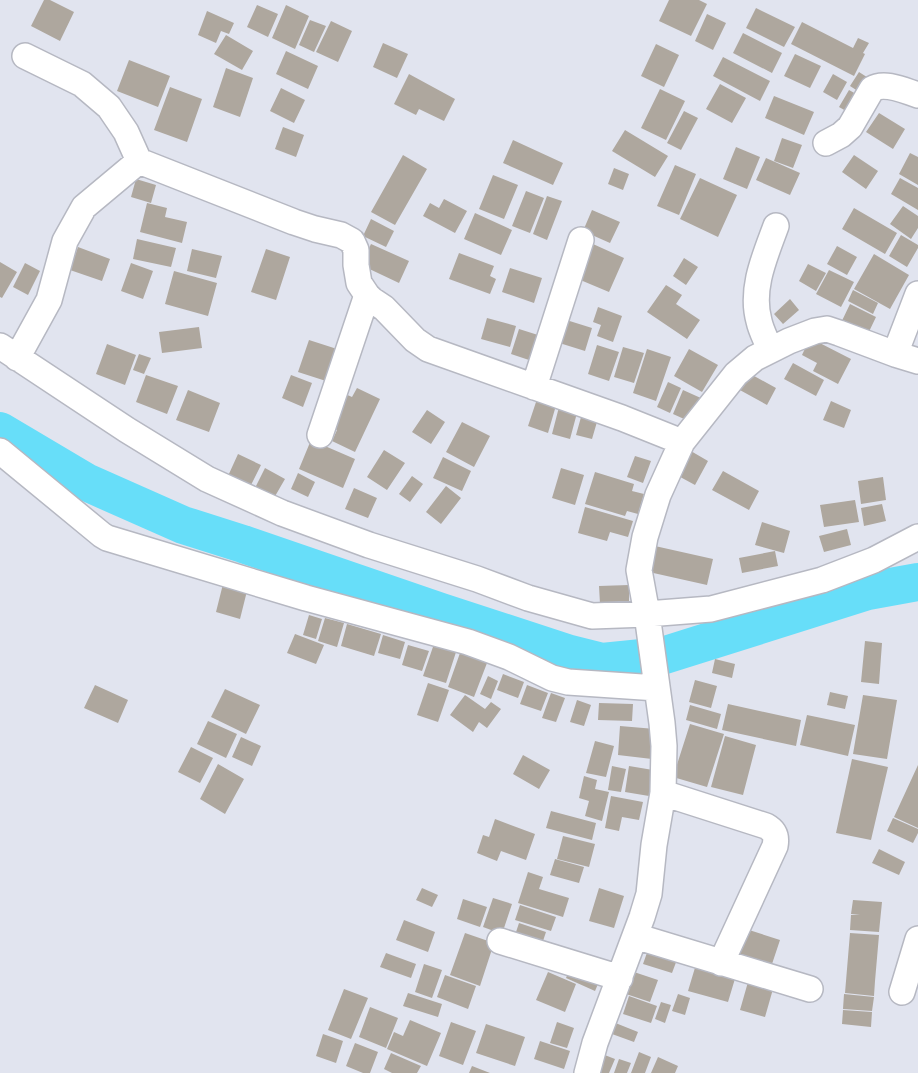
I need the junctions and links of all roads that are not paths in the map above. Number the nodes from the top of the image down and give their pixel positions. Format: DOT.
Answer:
graph roads {
  1 [pos="25,56"];
  2 [pos="918,95"];
  3 [pos="826,143"];
  4 [pos="139,161"];
  5 [pos="776,226"];
  6 [pos="581,240"];
  7 [pos="918,294"];
  8 [pos="367,295"];
  9 [pos="770,350"];
  10 [pos="8,352"];
  11 [pos="906,357"];
  12 [pos="534,387"];
  13 [pos="320,435"];
  14 [pos="682,442"];
  15 [pos="0,451"];
  16 [pos="918,537"];
  17 [pos="648,620"];
  18 [pos="656,679"];
  19 [pos="663,793"];
  20 [pos="635,936"];
  21 [pos="918,939"];
  22 [pos="500,941"];
  23 [pos="721,963"];
  24 [pos="620,978"];
  25 [pos="810,989"];
  26 [pos="902,992"];
  27 [pos="587,1073"];
  1 -- 4 [label="street"];
  2 -- 3 [label="street"];
  4 -- 8 [label="street"];
  4 -- 10 [label="street"];
  5 -- 9 [label="street"];
  6 -- 12 [label="street"];
  7 -- 11 [label="street"];
  8 -- 12 [label="street"];
  8 -- 13 [label="street"];
  9 -- 11 [label="street"];
  9 -- 14 [label="street"];
  10 -- 17 [label="street"];
  12 -- 14 [label="street"];
  14 -- 17 [label="street"];
  15 -- 18 [label="street"];
  16 -- 17 [label="street"];
  17 -- 18 [label="street"];
  18 -- 19 [label="street"];
  19 -- 20 [label="street"];
  19 -- 23 [label="street"];
  20 -- 23 [label="street"];
  20 -- 24 [label="street"];
  21 -- 26 [label="street"];
  22 -- 24 [label="street"];
  23 -- 25 [label="street"];
  24 -- 27 [label="street"];
}
